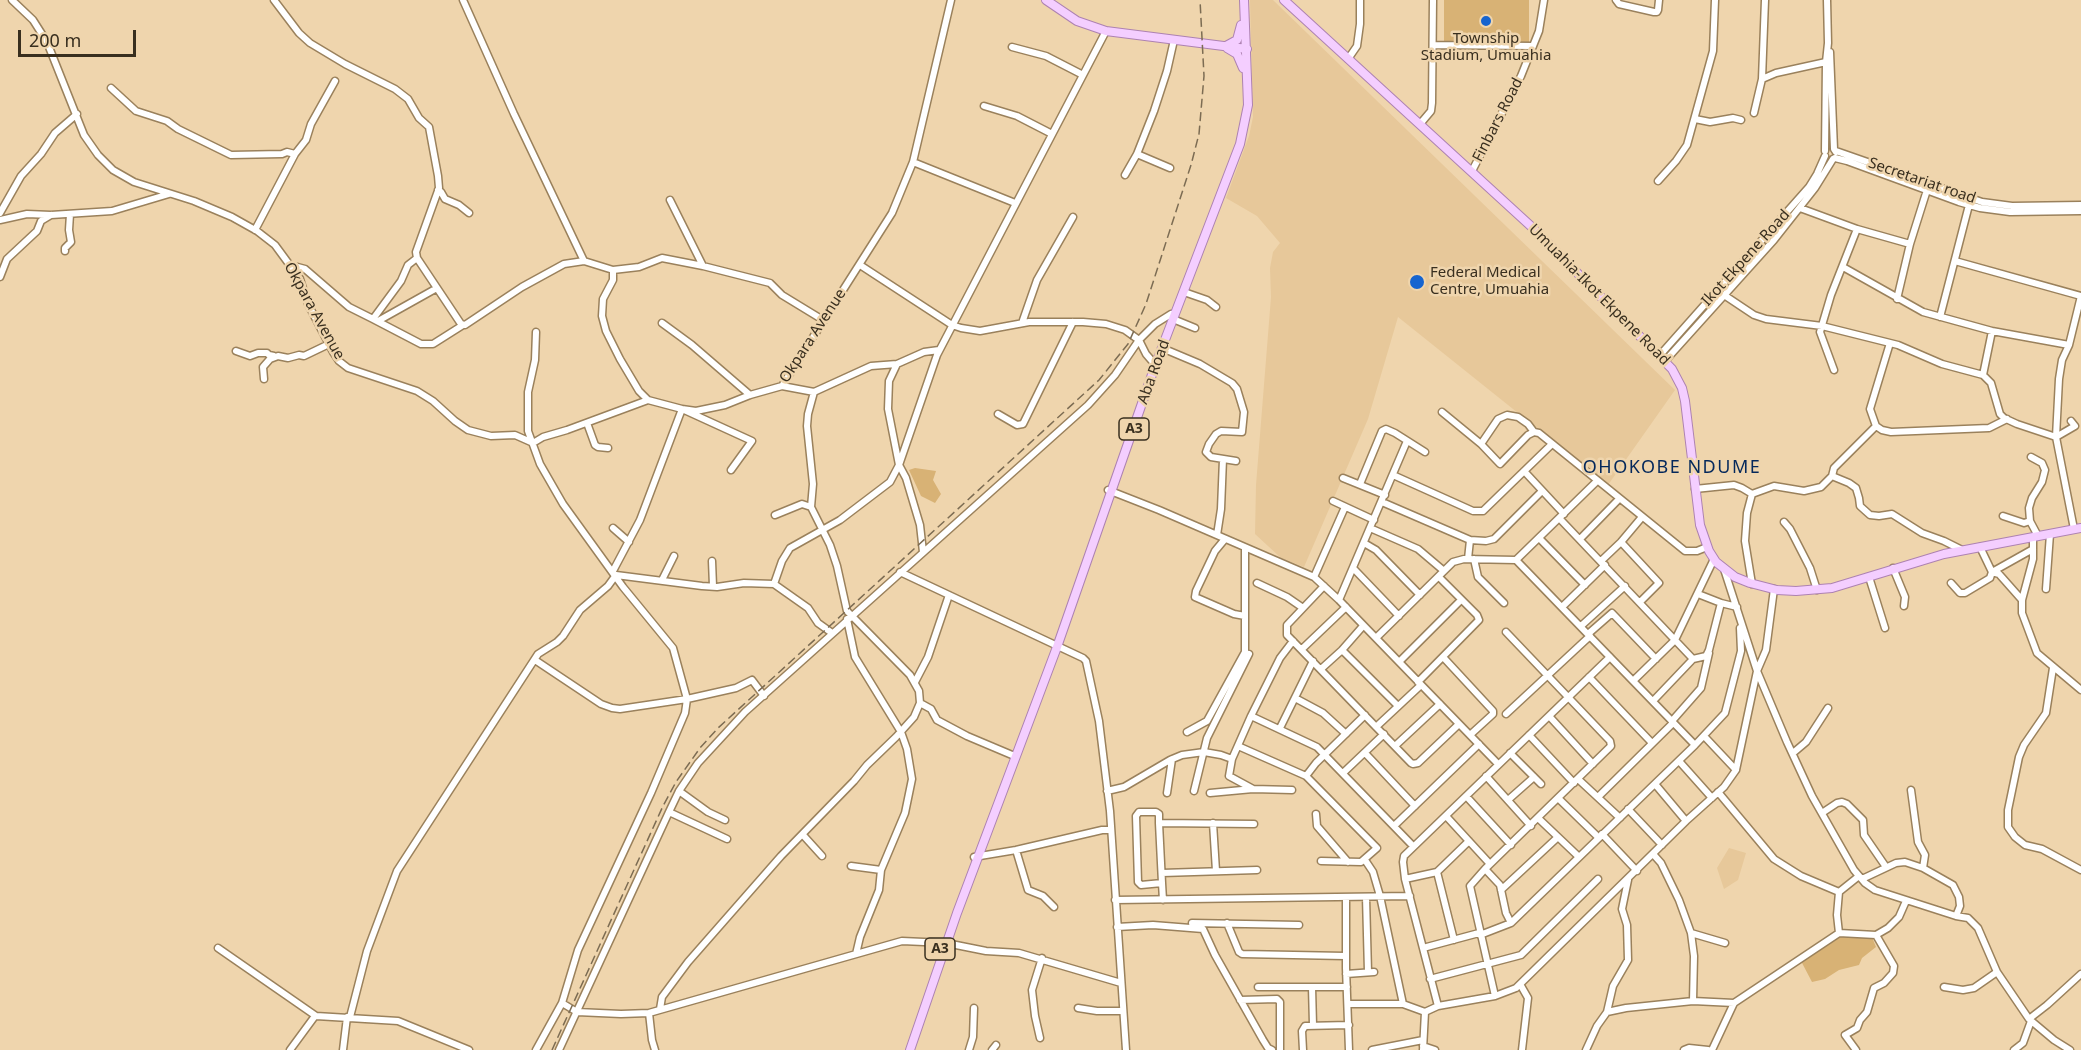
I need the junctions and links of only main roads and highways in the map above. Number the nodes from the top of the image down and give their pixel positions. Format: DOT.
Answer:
graph roads {
  1 [pos="1046,0"];
  2 [pos="1242,0"];
  3 [pos="1284,0"];
  4 [pos="1292,4"];
  5 [pos="1241,25"];
  6 [pos="1223,46"];
  7 [pos="1244,49"];
  8 [pos="1243,68"];
  9 [pos="1221,188"];
  10 [pos="1172,316"];
  11 [pos="1110,491"];
  12 [pos="2078,529"];
  13 [pos="1054,646"];
  14 [pos="996,805"];
  15 [pos="908,1050"];
  1 -- 6 [label="main road"];
  2 -- 5 [label="main road, Aba Road"];
  2 -- 7 [label="main road, Aba Road"];
  3 -- 4 [label="main road, Umuahia-Ikot Ekpene Road"];
  4 -- 12 [label="main road, Umuahia-Ikot Ekpene Road"];
  5 -- 6 [label="main road"];
  5 -- 7 [label="main road, Aba Road"];
  6 -- 7 [label="main road"];
  6 -- 8 [label="main road"];
  7 -- 8 [label="main road, Aba Road / A3"];
  7 -- 9 [label="main road, Aba Road / A3"];
  8 -- 9 [label="main road, Aba Road / A3"];
  9 -- 10 [label="main road, Aba Road / A3"];
  9 -- 10 [label="main road, Aba Road / A3"];
  10 -- 11 [label="main road, Aba Road / A3"];
  10 -- 11 [label="main road, Aba Road / A3"];
  11 -- 13 [label="main road, Aba Road / A3"];
  13 -- 14 [label="main road, Aba Road / A3"];
  13 -- 14 [label="main road, Aba Road / A3"];
  14 -- 15 [label="main road, A3"];
}
